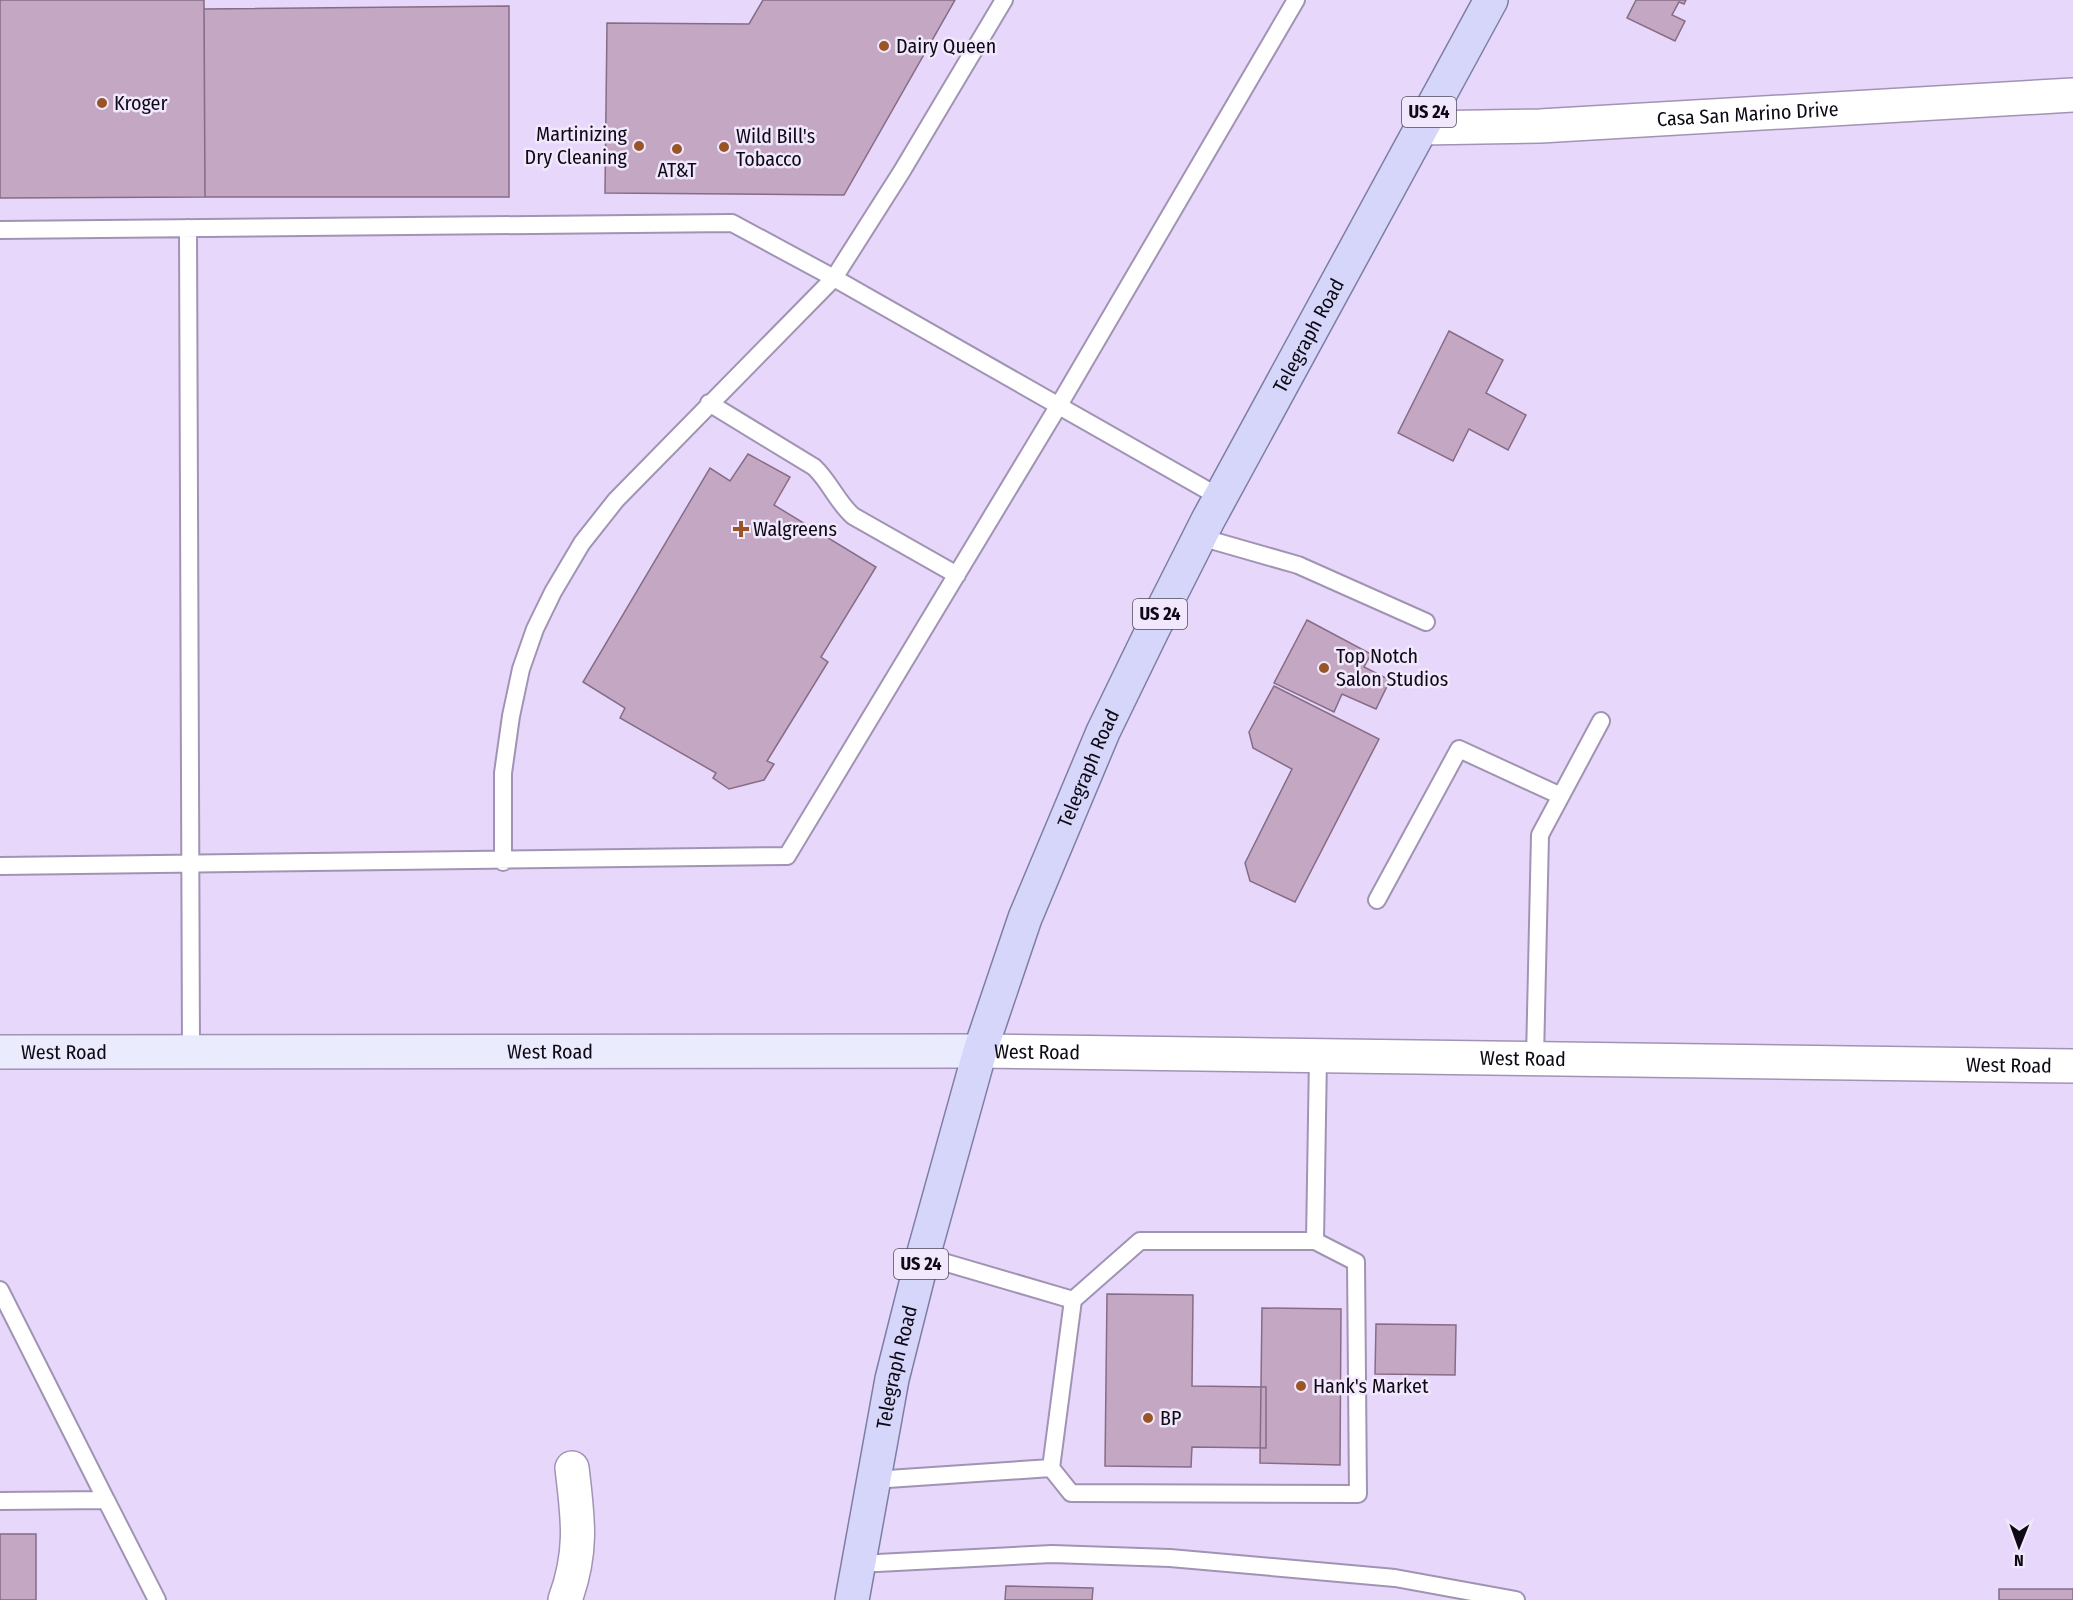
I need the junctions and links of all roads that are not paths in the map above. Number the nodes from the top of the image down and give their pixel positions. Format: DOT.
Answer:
graph roads {
  1 [pos="1004,0"];
  2 [pos="1296,0"];
  3 [pos="1491,0"];
  4 [pos="2073,95"];
  5 [pos="1421,128"];
  6 [pos="188,228"];
  7 [pos="0,230"];
  8 [pos="834,278"];
  9 [pos="709,403"];
  10 [pos="1059,405"];
  11 [pos="1221,498"];
  12 [pos="1200,537"];
  13 [pos="957,575"];
  14 [pos="1426,622"];
  15 [pos="1601,722"];
  16 [pos="1561,796"];
  17 [pos="503,862"];
  18 [pos="190,864"];
  19 [pos="0,866"];
  20 [pos="1377,900"];
  21 [pos="191,1051"];
  22 [pos="980,1051"];
  23 [pos="0,1052"];
  24 [pos="1318,1056"];
  25 [pos="1535,1058"];
  26 [pos="2073,1066"];
  27 [pos="1315,1241"];
  28 [pos="923,1256"];
  29 [pos="0,1290"];
  30 [pos="1073,1300"];
  31 [pos="572,1468"];
  32 [pos="1051,1468"];
  33 [pos="873,1480"];
  34 [pos="0,1500"];
  35 [pos="106,1500"];
  36 [pos="858,1564"];
  37 [pos="157,1600"];
  38 [pos="565,1600"];
  39 [pos="852,1600"];
  40 [pos="1516,1600"];
  1 -- 8 [label="lane"];
  2 -- 10 [label="lane"];
  3 -- 5 [label="main road, Telegraph Road / US 24"];
  4 -- 5 [label="street, Casa San Marino Drive"];
  5 -- 11 [label="main road, Telegraph Road / US 24"];
  6 -- 7 [label="lane"];
  6 -- 8 [label="lane"];
  6 -- 18 [label="lane"];
  8 -- 9 [label="lane"];
  8 -- 10 [label="lane"];
  9 -- 13 [label="lane"];
  9 -- 17 [label="lane"];
  10 -- 11 [label="lane"];
  10 -- 13 [label="lane"];
  11 -- 12 [label="main road, Telegraph Road / US 24"];
  12 -- 14 [label="lane"];
  12 -- 22 [label="main road, Telegraph Road / US 24"];
  13 -- 17 [label="lane"];
  15 -- 16 [label="lane"];
  16 -- 20 [label="lane"];
  16 -- 25 [label="lane"];
  17 -- 18 [label="lane"];
  18 -- 19 [label="lane"];
  18 -- 21 [label="lane"];
  21 -- 22 [label="main road, West Road"];
  21 -- 23 [label="main road, West Road"];
  22 -- 24 [label="street, West Road"];
  22 -- 28 [label="main road, Telegraph Road / US 24"];
  24 -- 25 [label="street, West Road"];
  24 -- 27 [label="lane"];
  25 -- 26 [label="street, West Road"];
  27 -- 30 [label="lane"];
  27 -- 32 [label="lane"];
  28 -- 30 [label="lane"];
  28 -- 33 [label="main road, Telegraph Road / US 24"];
  29 -- 35 [label="lane"];
  30 -- 32 [label="lane"];
  31 -- 38 [label="street"];
  32 -- 33 [label="lane"];
  33 -- 36 [label="main road, Telegraph Road / US 24"];
  34 -- 35 [label="lane"];
  35 -- 37 [label="lane"];
  36 -- 39 [label="main road, Telegraph Road / US 24"];
  36 -- 40 [label="lane"];
}
